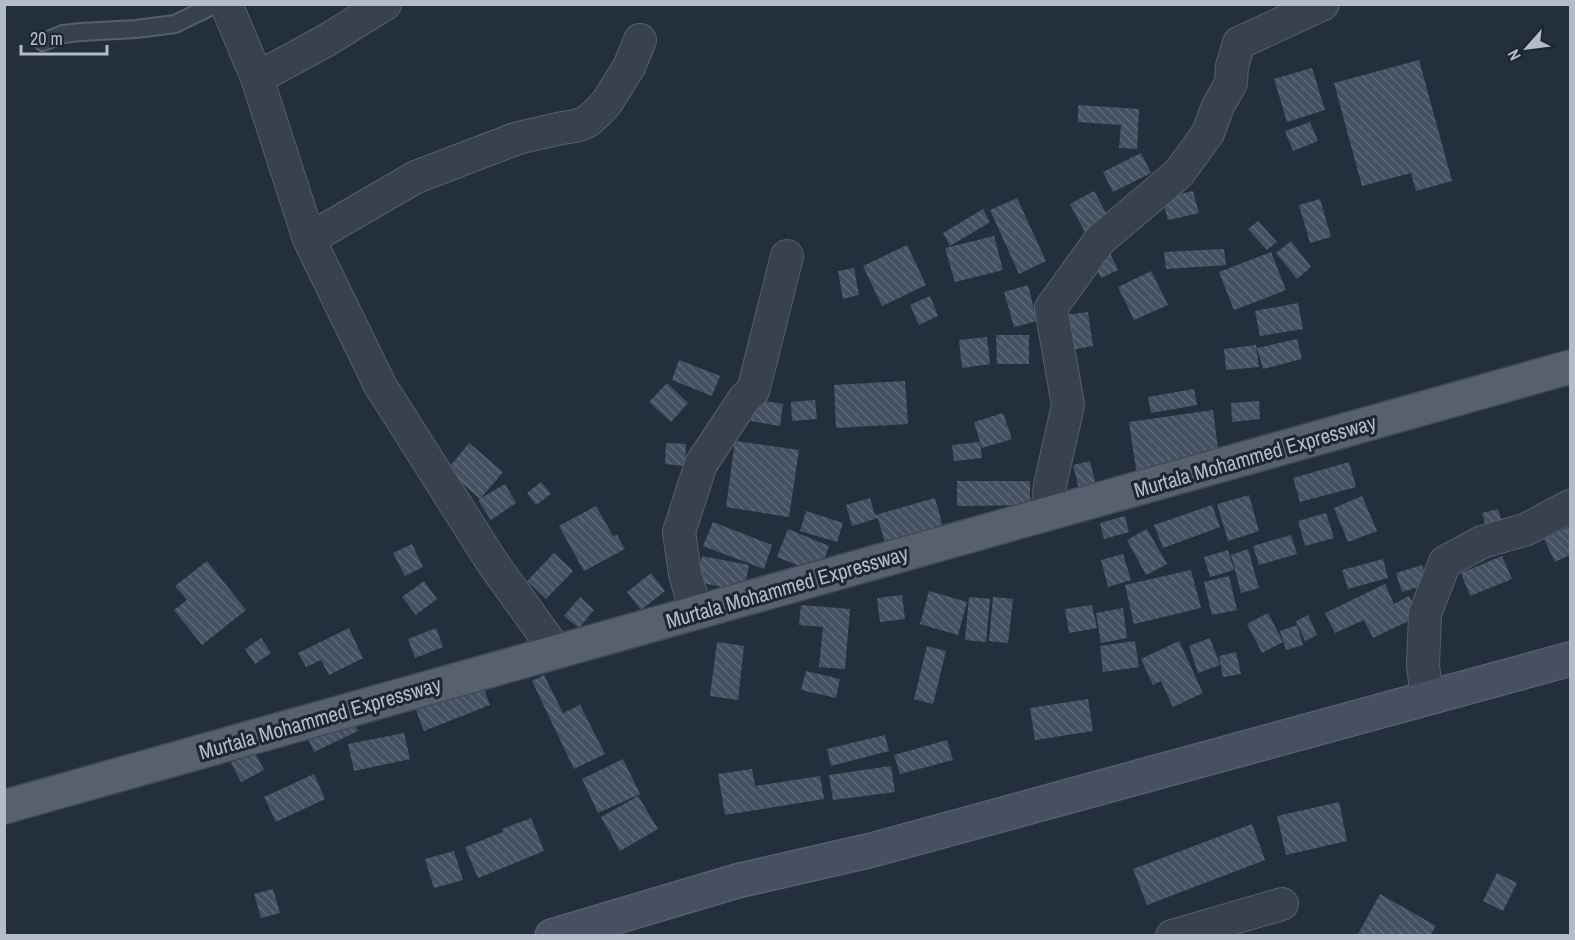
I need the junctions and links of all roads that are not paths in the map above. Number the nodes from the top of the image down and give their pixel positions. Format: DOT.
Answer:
graph roads {
  1 [pos="216,4"];
  2 [pos="226,4"];
  3 [pos="385,4"];
  4 [pos="1323,4"];
  5 [pos="640,40"];
  6 [pos="43,42"];
  7 [pos="257,78"];
  8 [pos="309,239"];
  9 [pos="787,256"];
  10 [pos="1570,367"];
  11 [pos="1570,506"];
  12 [pos="1047,514"];
  13 [pos="696,612"];
  14 [pos="556,651"];
  15 [pos="1570,659"];
  16 [pos="1427,698"];
  17 [pos="4,807"];
  18 [pos="1282,904"];
  19 [pos="552,936"];
  20 [pos="1172,936"];
  1 -- 6 [label="lane"];
  2 -- 7 [label="street"];
  3 -- 7 [label="street"];
  4 -- 12 [label="street"];
  5 -- 8 [label="street"];
  7 -- 8 [label="street"];
  8 -- 14 [label="street"];
  9 -- 13 [label="street"];
  10 -- 12 [label="main road, Murtala Mohammed Expressway"];
  11 -- 16 [label="street"];
  12 -- 13 [label="main road, Murtala Mohammed Expressway"];
  13 -- 14 [label="main road, Murtala Mohammed Expressway"];
  14 -- 17 [label="main road, Murtala Mohammed Expressway"];
  15 -- 16 [label="main road"];
  16 -- 19 [label="main road"];
  18 -- 20 [label="street"];
}
